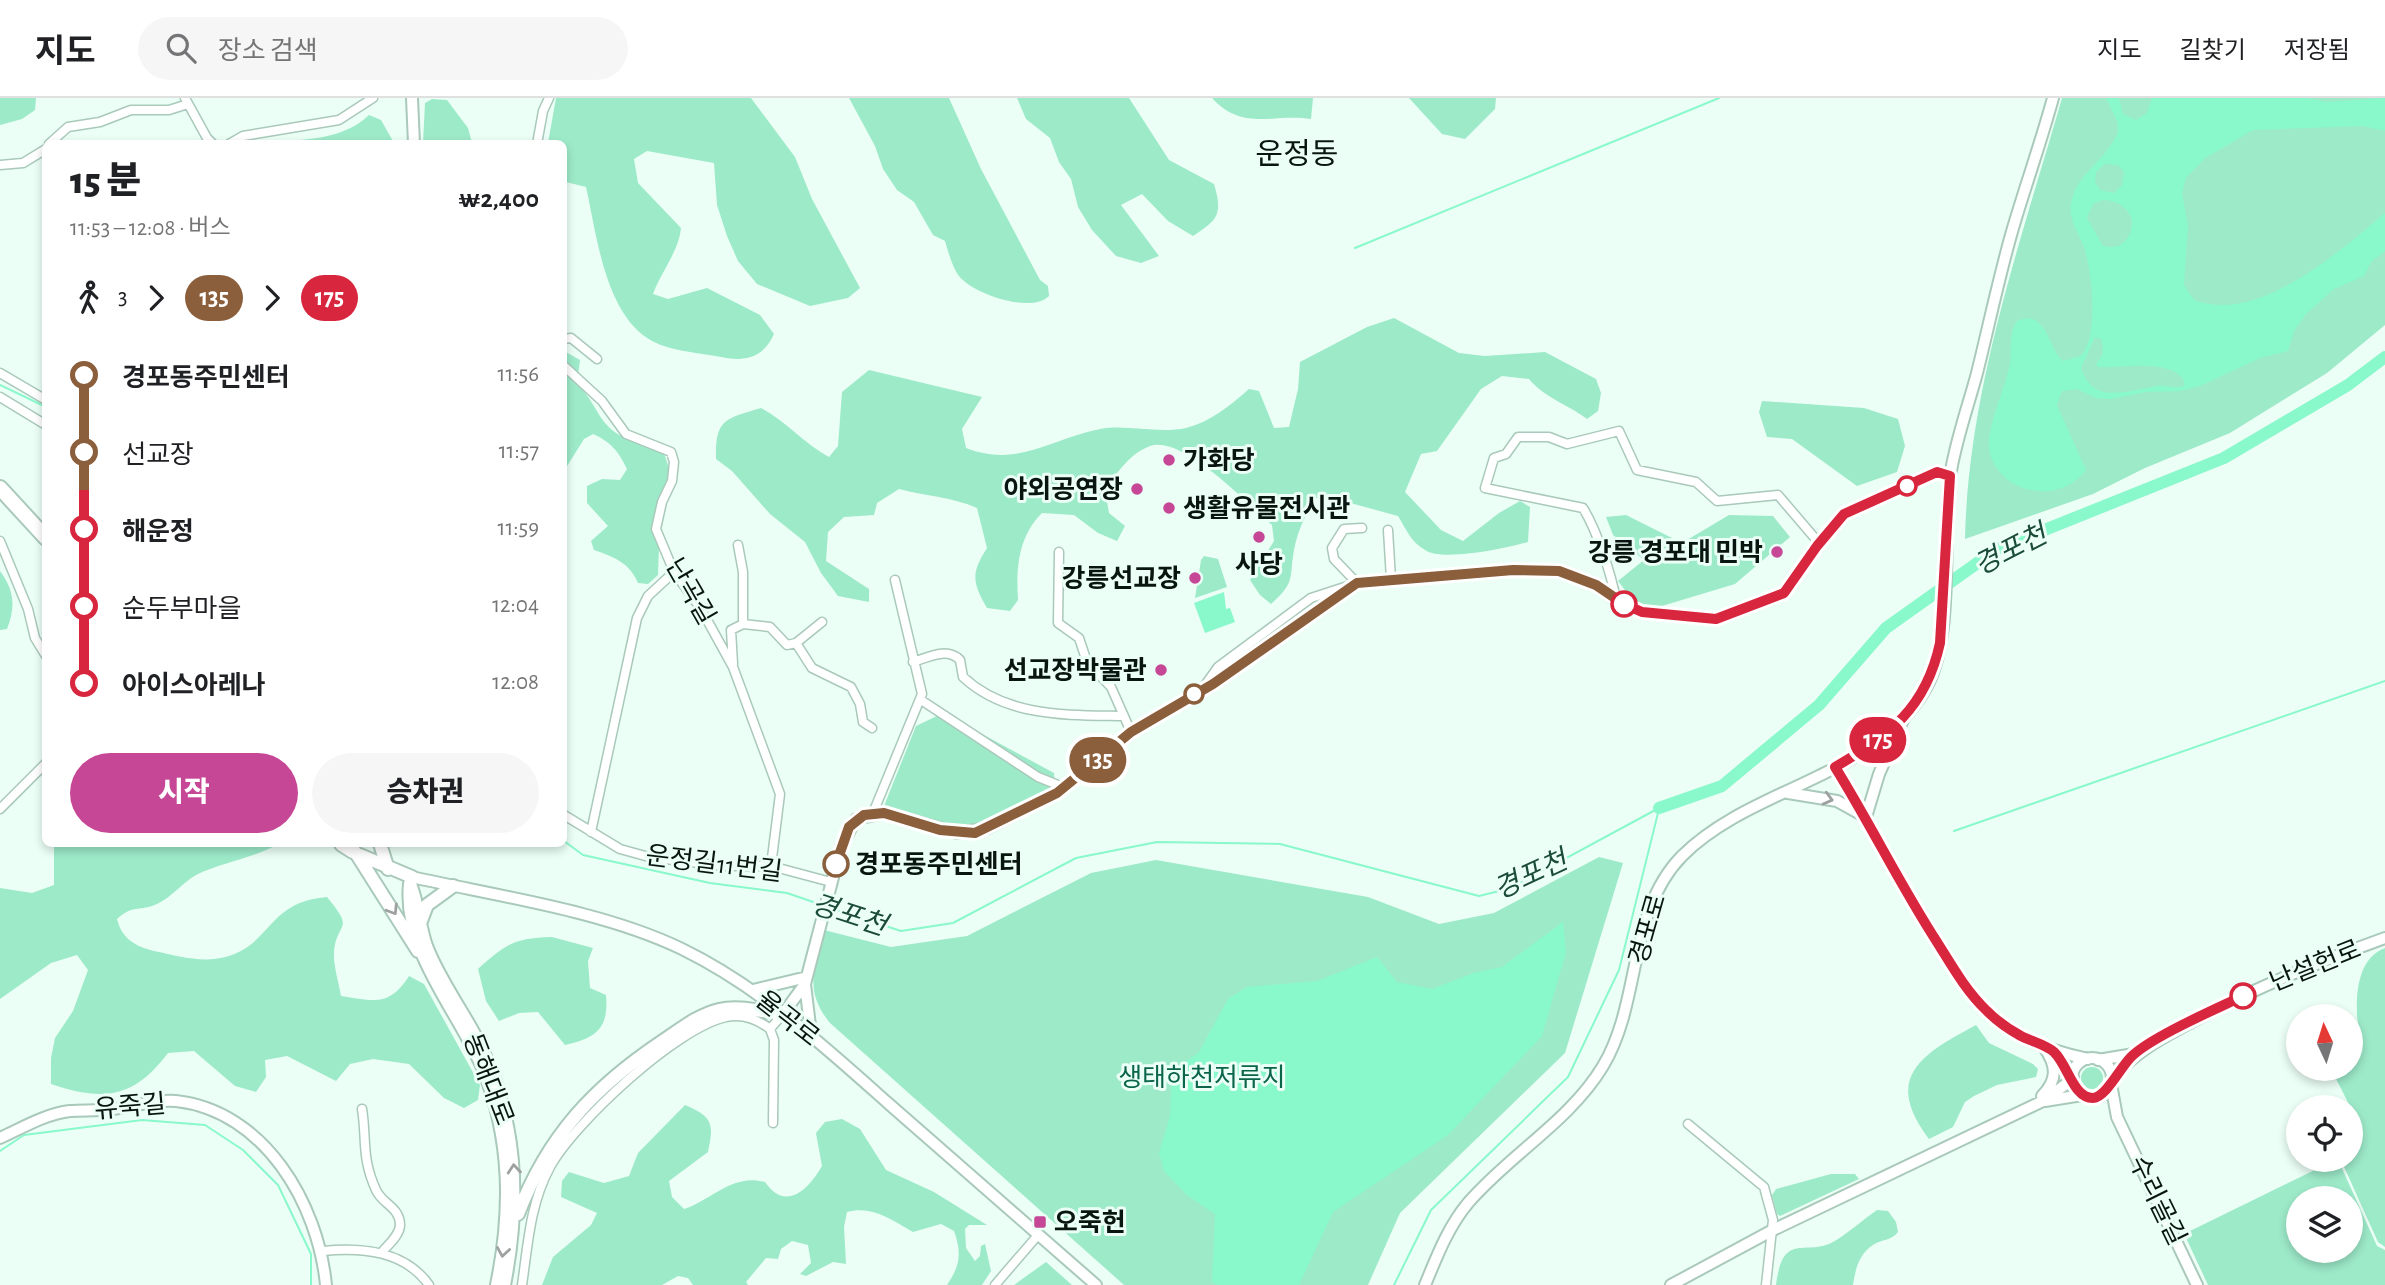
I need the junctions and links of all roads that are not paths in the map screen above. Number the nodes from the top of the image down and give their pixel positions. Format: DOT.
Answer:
graph roads {
  1 [pos="373,98"];
  2 [pos="412,98"];
  3 [pos="549,98"];
  4 [pos="2053,98"];
  5 [pos="188,100"];
  6 [pos="53,140"];
  7 [pos="209,140"];
  8 [pos="236,140"];
  9 [pos="414,140"];
  10 [pos="538,140"];
  11 [pos="42,151"];
  12 [pos="0,165"];
  13 [pos="567,339"];
  14 [pos="597,359"];
  15 [pos="567,369"];
  16 [pos="0,373"];
  17 [pos="0,397"];
  18 [pos="42,398"];
  19 [pos="42,423"];
  20 [pos="1950,476"];
  21 [pos="0,488"];
  22 [pos="0,500"];
  23 [pos="1362,528"];
  24 [pos="1388,530"];
  25 [pos="42,534"];
  26 [pos="0,541"];
  27 [pos="1819,543"];
  28 [pos="42,545"];
  29 [pos="738,545"];
  30 [pos="1059,552"];
  31 [pos="674,572"];
  32 [pos="1391,579"];
  33 [pos="895,580"];
  34 [pos="1357,583"];
  35 [pos="1616,600"];
  36 [pos="822,622"];
  37 [pos="743,624"];
  38 [pos="796,643"];
  39 [pos="42,649"];
  40 [pos="913,662"];
  41 [pos="733,667"];
  42 [pos="921,700"];
  43 [pos="1121,716"];
  44 [pos="1903,720"];
  45 [pos="872,728"];
  46 [pos="1131,732"];
  47 [pos="42,767"];
  48 [pos="1835,767"];
  49 [pos="1063,787"];
  50 [pos="1786,792"];
  51 [pos="0,809"];
  52 [pos="873,813"];
  53 [pos="567,817"];
  54 [pos="1866,817"];
  55 [pos="591,832"];
  56 [pos="381,847"];
  57 [pos="352,848"];
  58 [pos="771,866"];
  59 [pos="388,869"];
  60 [pos="411,881"];
  61 [pos="831,885"];
  62 [pos="453,886"];
  63 [pos="420,925"];
  64 [pos="2385,937"];
  65 [pos="434,977"];
  66 [pos="806,981"];
  67 [pos="753,990"];
  68 [pos="783,1014"];
  69 [pos="770,1029"];
  70 [pos="811,1034"];
  71 [pos="2049,1049"];
  72 [pos="2134,1054"];
  73 [pos="2093,1059"];
  74 [pos="2073,1078"];
  75 [pos="2111,1081"];
  76 [pos="2082,1095"];
  77 [pos="2094,1098"];
  78 [pos="2038,1103"];
  79 [pos="362,1109"];
  80 [pos="2117,1117"];
  81 [pos="773,1124"];
  82 [pos="1688,1124"];
  83 [pos="0,1138"];
  84 [pos="514,1224"];
  85 [pos="1773,1230"];
  86 [pos="1038,1235"];
  87 [pos="323,1251"];
  88 [pos="382,1252"];
  89 [pos="326,1285"];
  90 [pos="429,1285"];
  91 [pos="497,1285"];
  92 [pos="504,1285"];
  93 [pos="522,1285"];
  94 [pos="995,1285"];
  95 [pos="1096,1285"];
  96 [pos="1425,1285"];
  97 [pos="1671,1285"];
  98 [pos="1766,1285"];
  99 [pos="2197,1285"];
  1 -- 8 [label="street"];
  2 -- 9 [label="street"];
  3 -- 10 [label="street"];
  4 -- 20 [label="street, 경포로"];
  5 -- 6 [label="street"];
  5 -- 7 [label="street"];
  11 -- 12 [label="street"];
  13 -- 14 [label="street"];
  15 -- 31 [label="street, 난곡길"];
  16 -- 18 [label="street"];
  17 -- 19 [label="street"];
  20 -- 27 [label="street"];
  20 -- 44 [label="street, 경포로"];
  21 -- 25 [label="highway"];
  22 -- 28 [label="highway"];
  23 -- 34 [label="street"];
  24 -- 32 [label="street"];
  26 -- 39 [label="street"];
  27 -- 35 [label="street"];
  27 -- 35 [label="street"];
  29 -- 37 [label="street"];
  30 -- 43 [label="street"];
  31 -- 41 [label="street, 난곡길"];
  31 -- 55 [label="street"];
  32 -- 34 [label="street"];
  32 -- 35 [label="street"];
  33 -- 40 [label="street"];
  34 -- 46 [label="street"];
  36 -- 38 [label="street"];
  37 -- 38 [label="street"];
  37 -- 41 [label="street"];
  38 -- 45 [label="street"];
  40 -- 42 [label="street"];
  40 -- 43 [label="street"];
  41 -- 58 [label="street, 난곡길"];
  42 -- 49 [label="street"];
  42 -- 52 [label="street"];
  43 -- 46 [label="street"];
  44 -- 48 [label="street, 경포로"];
  44 -- 54 [label="street"];
  46 -- 49 [label="street"];
  47 -- 51 [label="street"];
  48 -- 50 [label="street, 경포로"];
  48 -- 54 [label="street"];
  49 -- 52 [label="street"];
  50 -- 54 [label="street, one-way"];
  50 -- 96 [label="street, 경포로"];
  52 -- 61 [label="street"];
  53 -- 55 [label="street, 운정길11번길"];
  54 -- 71 [label="street"];
  55 -- 58 [label="street, 운정길11번길"];
  56 -- 59 [label="main road"];
  57 -- 59 [label="main road"];
  57 -- 65 [label="main road, one-way"];
  58 -- 61 [label="street, 운정길11번길"];
  59 -- 60 [label="main road"];
  60 -- 62 [label="street, 율곡로"];
  60 -- 63 [label="main road, 동해대로"];
  60 -- 65 [label="main road, 동해대로"];
  61 -- 66 [label="street"];
  62 -- 63 [label="main road"];
  62 -- 67 [label="street, 율곡로"];
  84 -- 63 [label="main road, 동해대로, one-way"];
  64 -- 72 [label="street, 난설헌로"];
  65 -- 91 [label="main road, 동해대로, one-way"];
  66 -- 67 [label="street"];
  66 -- 68 [label="street"];
  66 -- 70 [label="street"];
  67 -- 68 [label="street, 율곡로"];
  68 -- 69 [label="street"];
  68 -- 70 [label="street, 율곡로"];
  68 -- 84 [label="main road"];
  69 -- 81 [label="street"];
  69 -- 93 [label="street"];
  70 -- 86 [label="street, 율곡로"];
  71 -- 73 [label="street"];
  71 -- 74 [label="street"];
  71 -- 78 [label="street"];
  72 -- 73 [label="street, 난설헌로"];
  72 -- 75 [label="street, 난설헌로"];
  73 -- 74 [label="street"];
  73 -- 75 [label="street"];
  74 -- 76 [label="street"];
  74 -- 78 [label="street"];
  75 -- 77 [label="street"];
  75 -- 80 [label="street, 수리골길"];
  76 -- 77 [label="street"];
  76 -- 78 [label="street"];
  77 -- 80 [label="street, 수리골길"];
  78 -- 85 [label="street"];
  79 -- 88 [label="street"];
  80 -- 99 [label="street, 수리골길"];
  82 -- 85 [label="street"];
  83 -- 87 [label="street, 유죽길"];
  84 -- 92 [label="main road, 동해대로"];
  85 -- 97 [label="street"];
  85 -- 98 [label="street"];
  86 -- 94 [label="street"];
  86 -- 95 [label="street, 율곡로"];
  87 -- 88 [label="street"];
  87 -- 89 [label="street, 유죽길"];
  88 -- 90 [label="street"];
}
